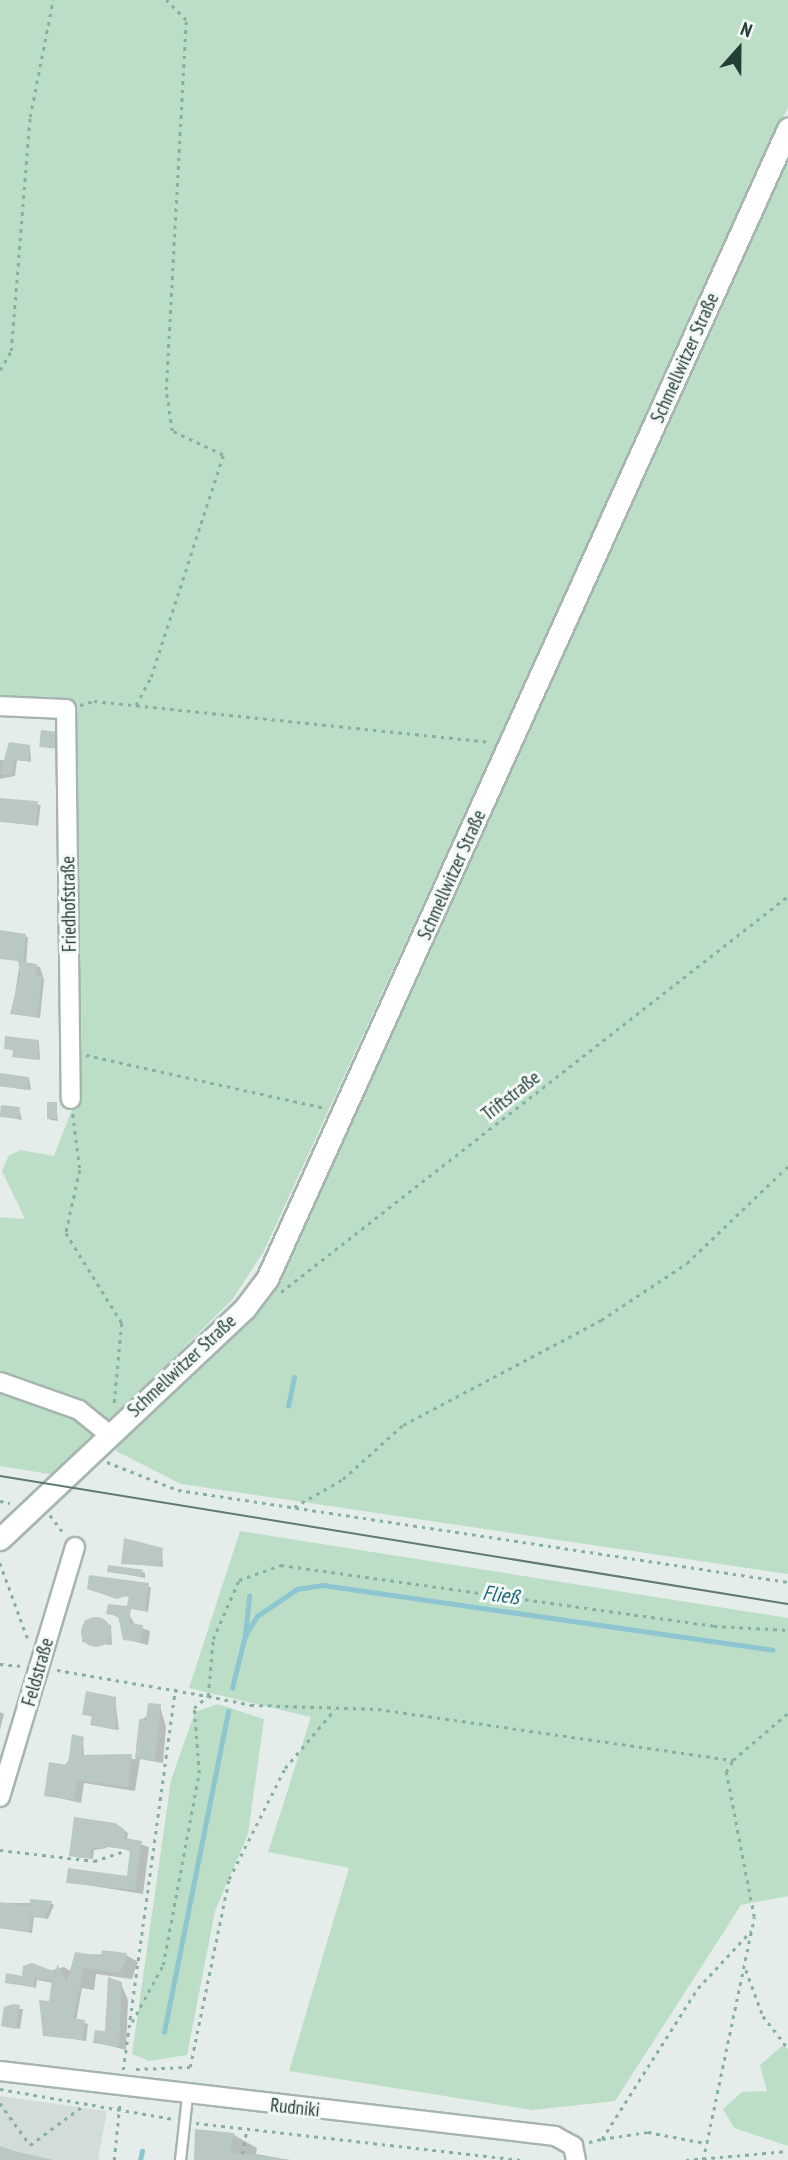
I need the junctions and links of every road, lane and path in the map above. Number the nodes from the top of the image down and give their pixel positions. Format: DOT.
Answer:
graph roads {
  1 [pos="53,0"];
  2 [pos="166,0"];
  3 [pos="788,129"];
  4 [pos="0,370"];
  5 [pos="135,705"];
  6 [pos="0,706"];
  7 [pos="66,709"];
  8 [pos="512,744"];
  9 [pos="788,896"];
  10 [pos="72,1052"];
  11 [pos="71,1100"];
  12 [pos="344,1112"];
  13 [pos="788,1166"];
  14 [pos="276,1294"];
  15 [pos="0,1382"];
  16 [pos="109,1434"];
  17 [pos="91,1454"];
  18 [pos="39,1502"];
  19 [pos="293,1508"];
  20 [pos="0,1539"];
  21 [pos="75,1547"];
  22 [pos="0,1563"];
  23 [pos="788,1583"];
  24 [pos="788,1630"];
  25 [pos="0,1664"];
  26 [pos="40,1667"];
  27 [pos="176,1689"];
  28 [pos="208,1696"];
  29 [pos="335,1709"];
  30 [pos="788,1713"];
  31 [pos="733,1760"];
  32 [pos="0,1797"];
  33 [pos="0,1850"];
  34 [pos="122,1852"];
  35 [pos="753,1928"];
  36 [pos="745,1967"];
  37 [pos="132,2022"];
  38 [pos="788,2048"];
  39 [pos="0,2071"];
  40 [pos="121,2078"];
  41 [pos="0,2090"];
  42 [pos="187,2096"];
  43 [pos="0,2103"];
  44 [pos="88,2103"];
  45 [pos="121,2107"];
  46 [pos="185,2121"];
  47 [pos="247,2129"];
  48 [pos="602,2139"];
  49 [pos="706,2144"];
  50 [pos="788,2151"];
  51 [pos="574,2153"];
  52 [pos="242,2154"];
  53 [pos="703,2159"];
  54 [pos="114,2160"];
  55 [pos="180,2160"];
  56 [pos="523,2160"];
  57 [pos="686,2160"];
  1 -- 4 [label="path"];
  2 -- 5 [label="path"];
  3 -- 8 [label="street, Schmellwitzer Straße"];
  5 -- 7 [label="path"];
  5 -- 8 [label="path"];
  6 -- 7 [label="street"];
  7 -- 10 [label="street, Friedhofstraße"];
  8 -- 12 [label="street, Schmellwitzer Straße"];
  9 -- 14 [label="path, Triftstraße"];
  10 -- 11 [label="street, Friedhofstraße"];
  10 -- 12 [label="path"];
  11 -- 16 [label="path"];
  12 -- 16 [label="street, Schmellwitzer Straße"];
  13 -- 19 [label="path"];
  15 -- 16 [label="street"];
  16 -- 17 [label="street, Schmellwitzer Straße"];
  17 -- 18 [label="street, Schmellwitzer Straße"];
  17 -- 19 [label="path"];
  18 -- 20 [label="street, Schmellwitzer Straße"];
  18 -- 21 [label="path"];
  19 -- 23 [label="path"];
  21 -- 26 [label="street, Feldstraße"];
  22 -- 26 [label="path"];
  24 -- 28 [label="path"];
  25 -- 26 [label="path"];
  26 -- 27 [label="path"];
  26 -- 32 [label="street, Feldstraße"];
  27 -- 28 [label="path"];
  27 -- 37 [label="path"];
  28 -- 29 [label="path"];
  28 -- 37 [label="path"];
  29 -- 31 [label="path"];
  29 -- 40 [label="path"];
  30 -- 31 [label="path"];
  31 -- 35 [label="path"];
  33 -- 34 [label="path"];
  35 -- 36 [label="path"];
  35 -- 48 [label="path"];
  36 -- 38 [label="path"];
  36 -- 49 [label="path"];
  37 -- 40 [label="path"];
  39 -- 40 [label="street, Rudniki"];
  40 -- 42 [label="street, Rudniki"];
  40 -- 45 [label="path"];
  41 -- 44 [label="path"];
  42 -- 46 [label="lane"];
  42 -- 51 [label="street, Rudniki"];
  43 -- 44 [label="path"];
  44 -- 45 [label="path"];
  45 -- 46 [label="path"];
  45 -- 54 [label="path"];
  46 -- 47 [label="path"];
  46 -- 55 [label="lane"];
  47 -- 52 [label="path"];
  47 -- 56 [label="path"];
  48 -- 49 [label="path"];
  48 -- 51 [label="path"];
  49 -- 53 [label="path"];
  50 -- 53 [label="path"];
  53 -- 57 [label="path"];
}
